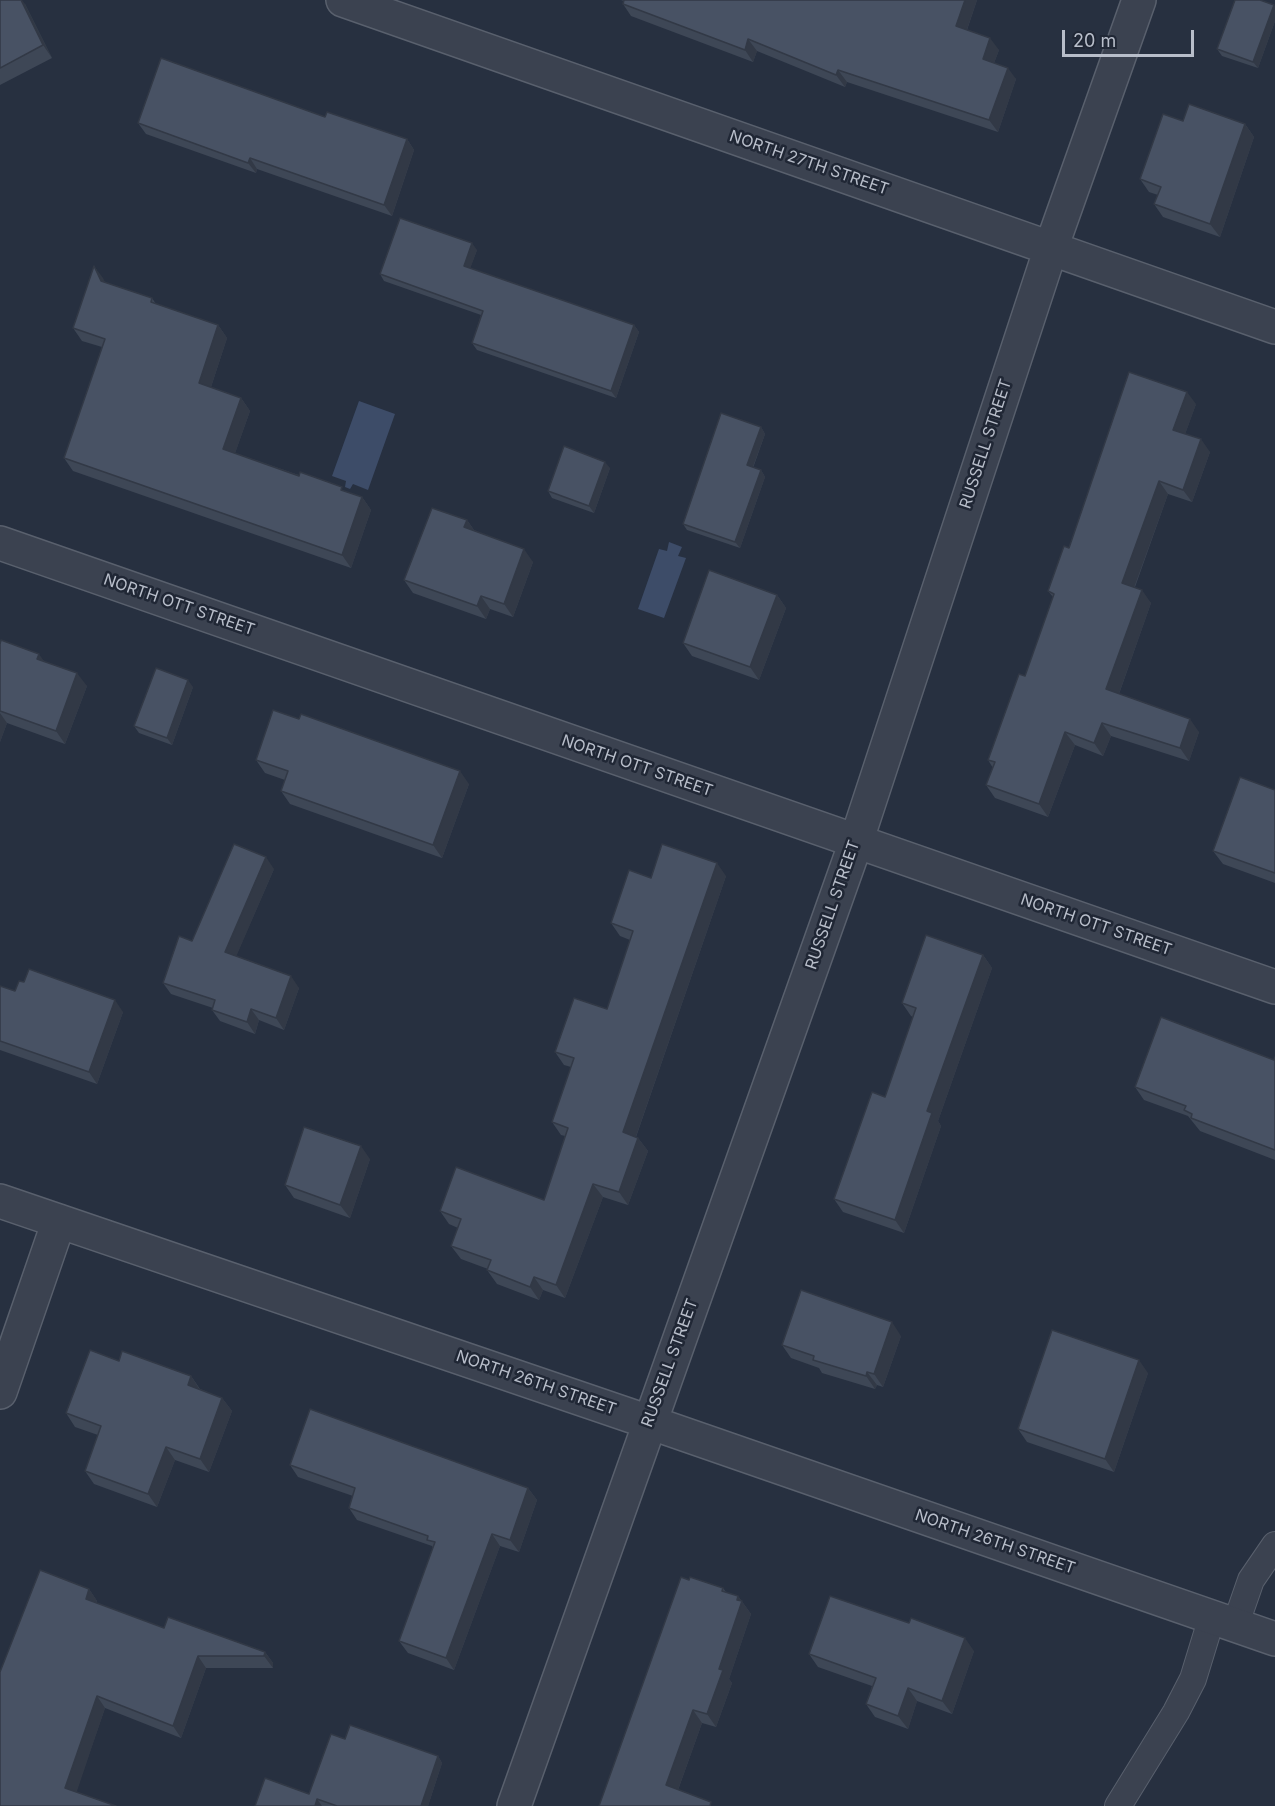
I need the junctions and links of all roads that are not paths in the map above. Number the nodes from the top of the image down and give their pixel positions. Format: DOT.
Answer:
graph roads {
  1 [pos="343,0"];
  2 [pos="1139,0"];
  3 [pos="1051,248"];
  4 [pos="1275,327"];
  5 [pos="0,543"];
  6 [pos="856,842"];
  7 [pos="1275,987"];
  8 [pos="0,1201"];
  9 [pos="58,1221"];
  10 [pos="0,1392"];
  11 [pos="650,1422"];
  12 [pos="1275,1545"];
  13 [pos="1224,1622"];
  14 [pos="1275,1639"];
  15 [pos="514,1806"];
  16 [pos="1118,1806"];
  1 -- 3 [label="street, NORTH 27TH STREET"];
  2 -- 3 [label="street, RUSSELL STREET"];
  3 -- 4 [label="street, NORTH 27TH STREET"];
  3 -- 6 [label="street, RUSSELL STREET"];
  5 -- 6 [label="street, NORTH OTT STREET"];
  6 -- 7 [label="street, NORTH OTT STREET"];
  6 -- 11 [label="street, RUSSELL STREET"];
  8 -- 9 [label="street, NORTH 26TH STREET"];
  9 -- 10 [label="street"];
  9 -- 11 [label="street, NORTH 26TH STREET"];
  11 -- 13 [label="street, NORTH 26TH STREET"];
  11 -- 15 [label="street, RUSSELL STREET"];
  12 -- 13 [label="lane"];
  13 -- 14 [label="street, NORTH 26TH STREET"];
  13 -- 16 [label="lane"];
}
